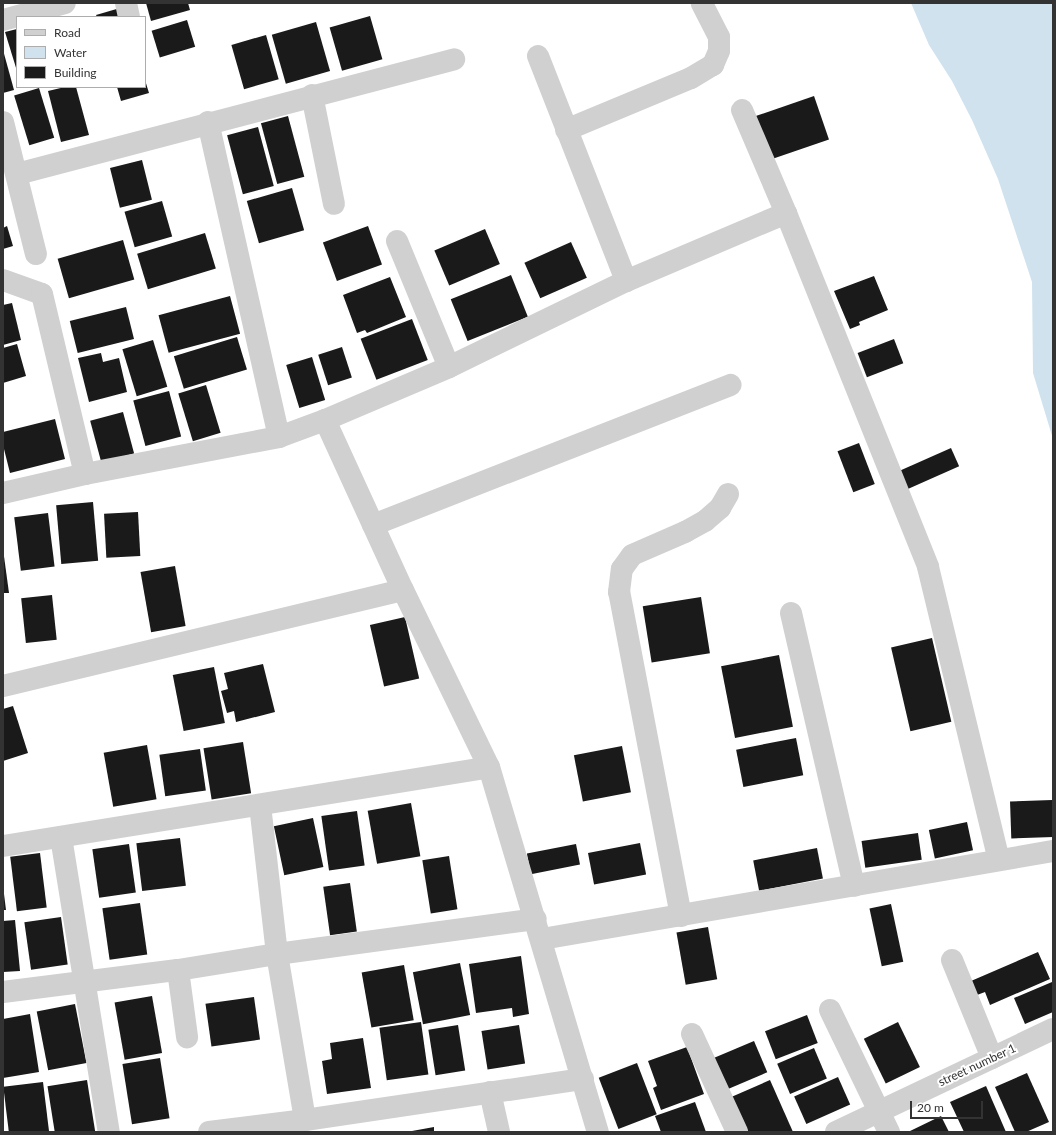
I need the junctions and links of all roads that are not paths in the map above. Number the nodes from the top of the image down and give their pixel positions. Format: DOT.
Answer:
graph roads {
  1 [pos="65,3"];
  2 [pos="126,3"];
  3 [pos="702,3"];
  4 [pos="16,16"];
  5 [pos="18,16"];
  6 [pos="129,16"];
  7 [pos="3,20"];
  8 [pos="538,56"];
  9 [pos="454,59"];
  10 [pos="312,95"];
  11 [pos="742,110"];
  12 [pos="3,122"];
  13 [pos="208,122"];
  14 [pos="566,130"];
  15 [pos="16,174"];
  16 [pos="334,204"];
  17 [pos="786,213"];
  18 [pos="397,241"];
  19 [pos="36,254"];
  20 [pos="3,280"];
  21 [pos="626,282"];
  22 [pos="449,367"];
  23 [pos="731,385"];
  24 [pos="325,420"];
  25 [pos="279,437"];
  26 [pos="85,474"];
  27 [pos="3,493"];
  28 [pos="728,494"];
  29 [pos="373,525"];
  30 [pos="403,590"];
  31 [pos="791,613"];
  32 [pos="3,686"];
  33 [pos="489,767"];
  34 [pos="260,805"];
  35 [pos="61,837"];
  36 [pos="3,846"];
  37 [pos="1053,851"];
  38 [pos="999,860"];
  39 [pos="854,886"];
  40 [pos="681,916"];
  41 [pos="539,929"];
  42 [pos="277,954"];
  43 [pos="952,960"];
  44 [pos="178,970"];
  45 [pos="83,981"];
  46 [pos="3,992"];
  47 [pos="830,1010"];
  48 [pos="1053,1029"];
  49 [pos="692,1034"];
  50 [pos="187,1037"];
  51 [pos="992,1058"];
  52 [pos="583,1079"];
  53 [pos="490,1092"];
  54 [pos="880,1112"];
  55 [pos="305,1120"];
  56 [pos="109,1132"];
  57 [pos="209,1132"];
  58 [pos="499,1132"];
  59 [pos="598,1132"];
  60 [pos="737,1132"];
  61 [pos="836,1132"];
  62 [pos="889,1132"];
  1 -- 5 [label="street"];
  2 -- 6 [label="street"];
  3 -- 14 [label="street"];
  4 -- 7 [label="street"];
  8 -- 14 [label="street"];
  9 -- 10 [label="street"];
  10 -- 13 [label="street"];
  10 -- 16 [label="street"];
  11 -- 17 [label="street"];
  12 -- 15 [label="street"];
  13 -- 15 [label="street"];
  13 -- 25 [label="street"];
  14 -- 21 [label="street"];
  15 -- 19 [label="street"];
  17 -- 21 [label="street"];
  17 -- 38 [label="street"];
  18 -- 22 [label="street"];
  20 -- 26 [label="street"];
  21 -- 22 [label="street"];
  22 -- 24 [label="street"];
  23 -- 29 [label="street"];
  24 -- 25 [label="street"];
  24 -- 29 [label="street"];
  25 -- 26 [label="street"];
  26 -- 27 [label="street"];
  28 -- 40 [label="street"];
  29 -- 30 [label="street"];
  30 -- 32 [label="street"];
  30 -- 33 [label="street"];
  31 -- 39 [label="street"];
  33 -- 34 [label="street"];
  33 -- 41 [label="street"];
  34 -- 35 [label="street"];
  34 -- 42 [label="street"];
  35 -- 36 [label="street"];
  35 -- 45 [label="street"];
  37 -- 38 [label="street"];
  38 -- 39 [label="street"];
  39 -- 40 [label="street"];
  40 -- 41 [label="street"];
  41 -- 42 [label="street"];
  41 -- 52 [label="street"];
  42 -- 44 [label="street"];
  42 -- 55 [label="street"];
  43 -- 51 [label="street"];
  44 -- 45 [label="street"];
  44 -- 50 [label="street"];
  45 -- 46 [label="street"];
  45 -- 56 [label="street"];
  47 -- 54 [label="street"];
  48 -- 51 [label="street, street number 1"];
  49 -- 60 [label="street"];
  51 -- 54 [label="street, street number 1"];
  52 -- 53 [label="street"];
  52 -- 59 [label="street"];
  53 -- 55 [label="street"];
  53 -- 58 [label="street"];
  54 -- 61 [label="street, street number 1"];
  54 -- 62 [label="street"];
  55 -- 57 [label="street"];
}
